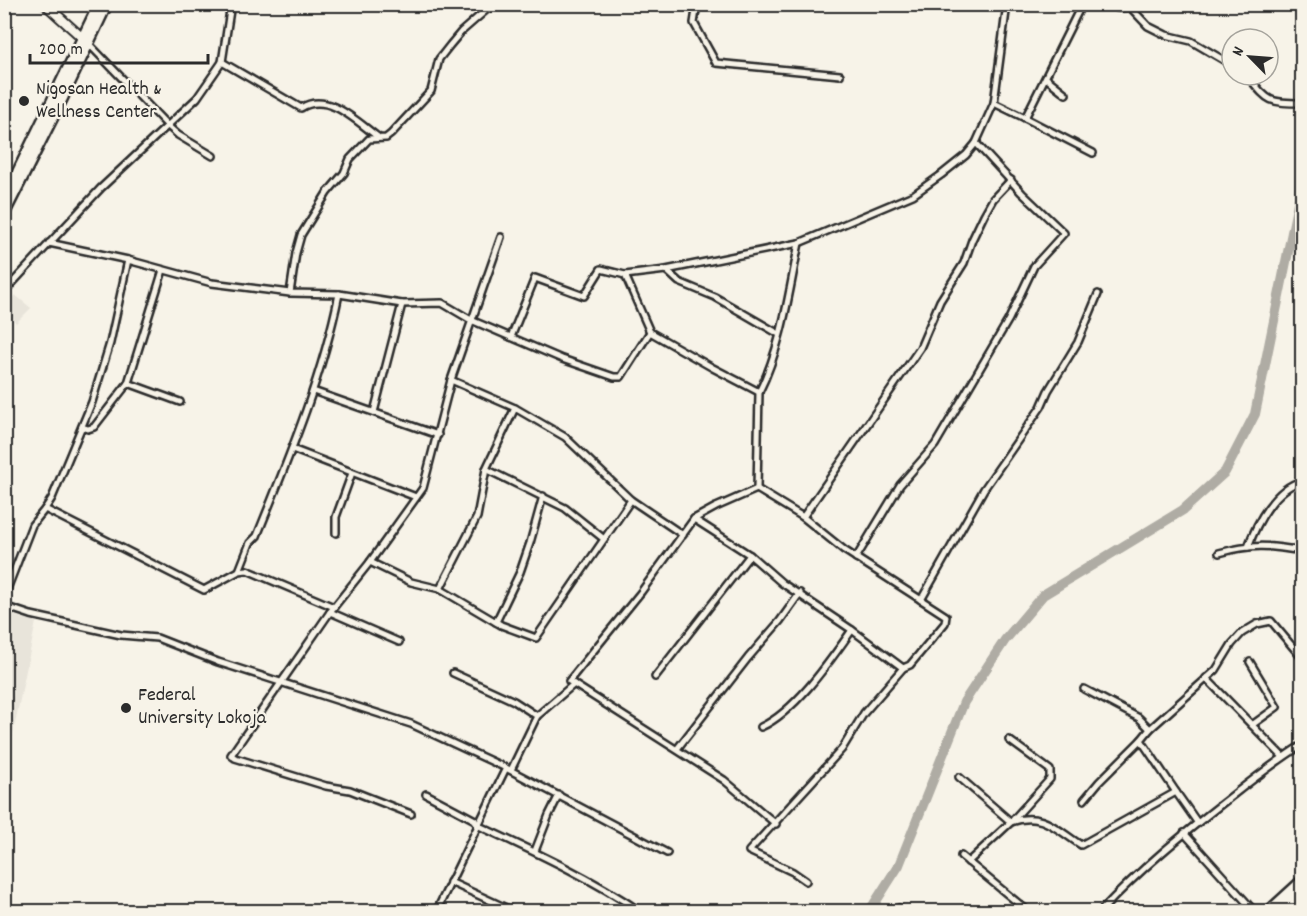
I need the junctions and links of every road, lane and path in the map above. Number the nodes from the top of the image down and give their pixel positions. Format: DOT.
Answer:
graph roads {
  1 [pos="45,4"];
  2 [pos="99,4"];
  3 [pos="107,4"];
  4 [pos="231,4"];
  5 [pos="493,4"];
  6 [pos="697,4"];
  7 [pos="1007,4"];
  8 [pos="1082,4"];
  9 [pos="1102,4"];
  10 [pos="86,42"];
  11 [pos="1220,58"];
  12 [pos="222,62"];
  13 [pos="840,75"];
  14 [pos="1046,78"];
  15 [pos="1256,87"];
  16 [pos="1066,94"];
  17 [pos="994,103"];
  18 [pos="1302,103"];
  19 [pos="1025,118"];
  20 [pos="169,127"];
  21 [pos="378,137"];
  22 [pos="976,143"];
  23 [pos="1093,153"];
  24 [pos="213,156"];
  25 [pos="1011,180"];
  26 [pos="4,200"];
  27 [pos="4,214"];
  28 [pos="501,237"];
  29 [pos="49,243"];
  30 [pos="799,243"];
  31 [pos="128,260"];
  32 [pos="163,270"];
  33 [pos="666,270"];
  34 [pos="625,275"];
  35 [pos="4,292"];
  36 [pos="290,293"];
  37 [pos="339,294"];
  38 [pos="1098,294"];
  39 [pos="402,304"];
  40 [pos="471,320"];
  41 [pos="650,332"];
  42 [pos="779,334"];
  43 [pos="511,337"];
  44 [pos="452,380"];
  45 [pos="128,383"];
  46 [pos="313,391"];
  47 [pos="759,392"];
  48 [pos="180,402"];
  49 [pos="515,408"];
  50 [pos="374,412"];
  51 [pos="82,427"];
  52 [pos="438,435"];
  53 [pos="292,449"];
  54 [pos="486,469"];
  55 [pos="352,473"];
  56 [pos="1302,482"];
  57 [pos="757,489"];
  58 [pos="543,496"];
  59 [pos="416,497"];
  60 [pos="631,500"];
  61 [pos="45,509"];
  62 [pos="803,517"];
  63 [pos="694,519"];
  64 [pos="336,533"];
  65 [pos="682,535"];
  66 [pos="604,539"];
  67 [pos="1248,547"];
  68 [pos="1302,551"];
  69 [pos="1219,553"];
  70 [pos="750,555"];
  71 [pos="855,558"];
  72 [pos="370,562"];
  73 [pos="239,571"];
  74 [pos="440,590"];
  75 [pos="800,594"];
  76 [pos="4,597"];
  77 [pos="921,600"];
  78 [pos="4,606"];
  79 [pos="334,607"];
  80 [pos="330,612"];
  81 [pos="496,622"];
  82 [pos="852,630"];
  83 [pos="399,642"];
  84 [pos="1302,658"];
  85 [pos="1250,662"];
  86 [pos="903,668"];
  87 [pos="453,673"];
  88 [pos="655,676"];
  89 [pos="1206,678"];
  90 [pos="280,682"];
  91 [pos="574,684"];
  92 [pos="1084,689"];
  93 [pos="537,716"];
  94 [pos="1252,725"];
  95 [pos="761,727"];
  96 [pos="1150,729"];
  97 [pos="1009,740"];
  98 [pos="1141,740"];
  99 [pos="1302,745"];
  100 [pos="676,750"];
  101 [pos="1283,757"];
  102 [pos="509,769"];
  103 [pos="959,777"];
  104 [pos="1176,792"];
  105 [pos="426,794"];
  106 [pos="559,795"];
  107 [pos="1084,800"];
  108 [pos="411,814"];
  109 [pos="1011,822"];
  110 [pos="1197,822"];
  111 [pos="776,824"];
  112 [pos="477,825"];
  113 [pos="1184,833"];
  114 [pos="535,851"];
  115 [pos="667,854"];
  116 [pos="961,856"];
  117 [pos="968,862"];
  118 [pos="806,881"];
  119 [pos="1302,881"];
  120 [pos="450,882"];
  121 [pos="1302,891"];
  122 [pos="634,910"];
  123 [pos="436,912"];
  124 [pos="515,912"];
  125 [pos="641,912"];
  126 [pos="1029,912"];
  127 [pos="1100,912"];
  128 [pos="1255,912"];
  129 [pos="1268,912"];
  130 [pos="1280,912"];
  1 -- 10 [label="street"];
  2 -- 10 [label="highway"];
  3 -- 10 [label="highway"];
  4 -- 12 [label="street"];
  5 -- 21 [label="street"];
  6 -- 13 [label="street"];
  7 -- 17 [label="street"];
  8 -- 14 [label="street"];
  9 -- 11 [label="street"];
  10 -- 20 [label="street"];
  10 -- 26 [label="highway"];
  10 -- 27 [label="highway"];
  12 -- 20 [label="street"];
  12 -- 21 [label="street"];
  14 -- 16 [label="street"];
  14 -- 19 [label="street"];
  15 -- 18 [label="street"];
  17 -- 19 [label="street"];
  17 -- 22 [label="street"];
  19 -- 23 [label="street"];
  20 -- 24 [label="street"];
  20 -- 29 [label="street"];
  21 -- 36 [label="street"];
  22 -- 25 [label="street"];
  22 -- 30 [label="street"];
  25 -- 62 [label="street"];
  25 -- 71 [label="street"];
  28 -- 40 [label="street"];
  29 -- 31 [label="street"];
  29 -- 35 [label="street"];
  30 -- 33 [label="street"];
  30 -- 42 [label="street"];
  31 -- 32 [label="street"];
  31 -- 51 [label="street"];
  32 -- 36 [label="street"];
  32 -- 45 [label="street"];
  33 -- 34 [label="street"];
  33 -- 42 [label="street"];
  34 -- 41 [label="street"];
  34 -- 43 [label="street"];
  36 -- 37 [label="street"];
  37 -- 39 [label="street"];
  37 -- 46 [label="street"];
  38 -- 77 [label="street"];
  39 -- 40 [label="street"];
  39 -- 50 [label="street"];
  40 -- 43 [label="street"];
  40 -- 44 [label="street"];
  41 -- 43 [label="street"];
  41 -- 47 [label="street"];
  42 -- 47 [label="street"];
  44 -- 49 [label="street"];
  44 -- 52 [label="street"];
  45 -- 48 [label="street"];
  45 -- 51 [label="street"];
  46 -- 50 [label="street"];
  46 -- 53 [label="street"];
  47 -- 57 [label="street"];
  49 -- 54 [label="street"];
  49 -- 60 [label="street"];
  50 -- 52 [label="street"];
  51 -- 61 [label="street"];
  52 -- 59 [label="street"];
  53 -- 55 [label="street"];
  53 -- 73 [label="street"];
  54 -- 58 [label="street"];
  54 -- 74 [label="street"];
  55 -- 59 [label="street"];
  55 -- 64 [label="street"];
  56 -- 67 [label="street"];
  57 -- 62 [label="street"];
  57 -- 63 [label="street"];
  58 -- 66 [label="street"];
  58 -- 81 [label="street"];
  59 -- 72 [label="street"];
  60 -- 65 [label="street"];
  60 -- 66 [label="street"];
  61 -- 73 [label="street"];
  61 -- 76 [label="street"];
  62 -- 71 [label="street"];
  63 -- 65 [label="street"];
  63 -- 70 [label="street"];
  65 -- 91 [label="street"];
  66 -- 81 [label="street"];
  67 -- 68 [label="street"];
  67 -- 69 [label="street"];
  70 -- 75 [label="street"];
  70 -- 88 [label="street"];
  71 -- 77 [label="street"];
  72 -- 74 [label="street"];
  72 -- 79 [label="street"];
  73 -- 79 [label="street"];
  74 -- 81 [label="street"];
  75 -- 82 [label="street"];
  75 -- 100 [label="street"];
  77 -- 86 [label="street"];
  78 -- 90 [label="street"];
  79 -- 80 [label="street"];
  80 -- 83 [label="street"];
  80 -- 90 [label="street"];
  82 -- 86 [label="street"];
  82 -- 95 [label="street"];
  84 -- 89 [label="street"];
  85 -- 94 [label="street"];
  86 -- 111 [label="street"];
  87 -- 93 [label="street"];
  89 -- 94 [label="street"];
  89 -- 96 [label="street"];
  90 -- 102 [label="street"];
  90 -- 108 [label="street"];
  91 -- 93 [label="street"];
  91 -- 100 [label="street"];
  92 -- 96 [label="street"];
  93 -- 102 [label="street"];
  94 -- 101 [label="street"];
  96 -- 98 [label="street"];
  97 -- 109 [label="street"];
  98 -- 104 [label="street"];
  98 -- 107 [label="street"];
  99 -- 101 [label="street"];
  100 -- 111 [label="street"];
  101 -- 110 [label="street"];
  102 -- 106 [label="street"];
  102 -- 112 [label="street"];
  103 -- 109 [label="street"];
  104 -- 109 [label="street"];
  104 -- 110 [label="street"];
  105 -- 112 [label="street"];
  106 -- 114 [label="street"];
  106 -- 115 [label="street"];
  109 -- 117 [label="street"];
  110 -- 113 [label="street"];
  111 -- 118 [label="street"];
  112 -- 114 [label="street"];
  112 -- 120 [label="street"];
  113 -- 127 [label="street"];
  113 -- 128 [label="street"];
  114 -- 122 [label="street"];
  116 -- 117 [label="street"];
  117 -- 126 [label="street"];
  119 -- 129 [label="highway"];
  120 -- 123 [label="street"];
  120 -- 124 [label="street"];
  121 -- 130 [label="highway"];
  122 -- 125 [label="street"];
}
